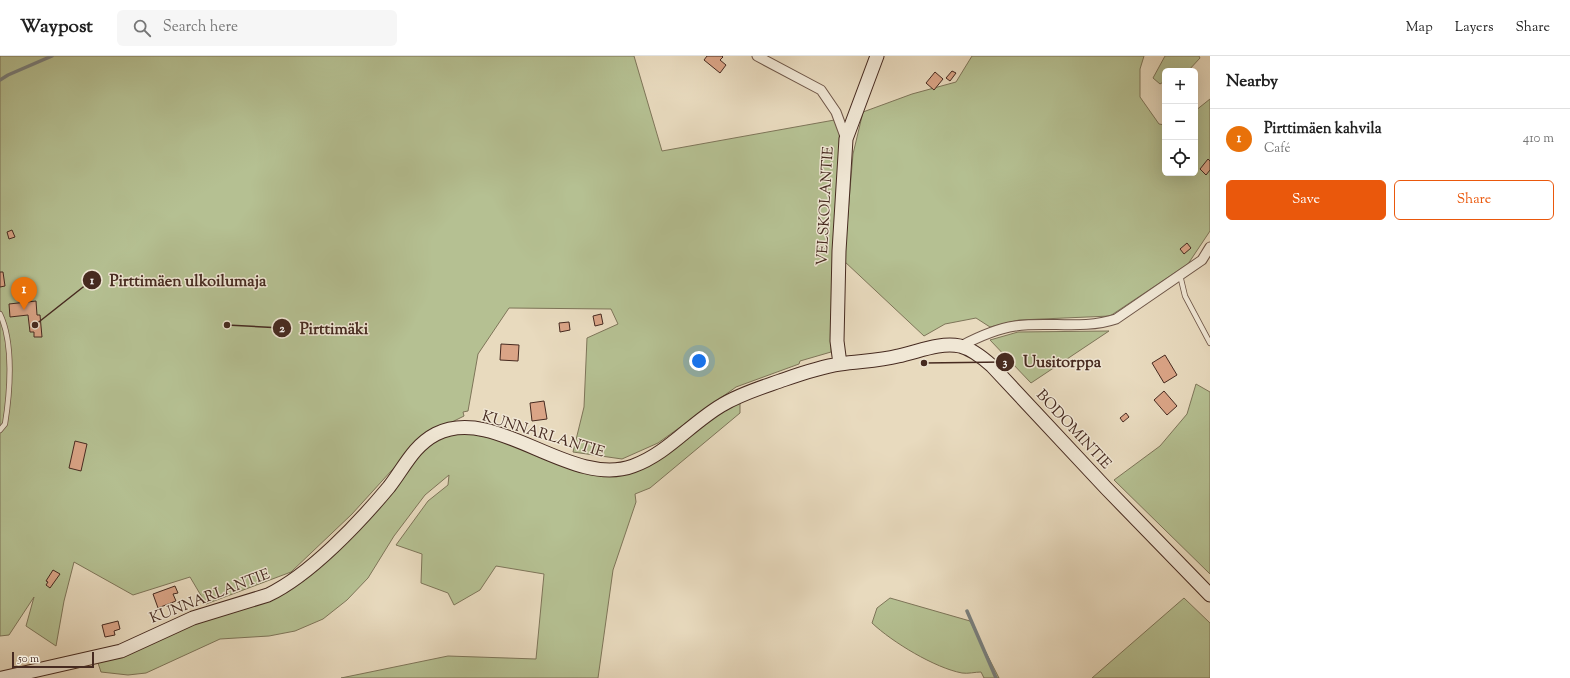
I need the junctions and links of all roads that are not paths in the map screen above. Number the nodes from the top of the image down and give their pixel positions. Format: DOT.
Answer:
graph roads {
  1 [pos="757,56"];
  2 [pos="877,56"];
  3 [pos="846,139"];
  4 [pos="1210,247"];
  5 [pos="1180,275"];
  6 [pos="0,314"];
  7 [pos="1210,342"];
  8 [pos="961,346"];
  9 [pos="840,364"];
  10 [pos="0,430"];
  11 [pos="1210,595"];
  12 [pos="2,678"];
  1 -- 3 [label="street"];
  2 -- 3 [label="main road, VELSKOLANTIE"];
  3 -- 9 [label="main road, VELSKOLANTIE"];
  4 -- 5 [label="street"];
  5 -- 7 [label="lane"];
  5 -- 8 [label="street"];
  6 -- 10 [label="lane"];
  8 -- 9 [label="main road, BODOMINTIE"];
  8 -- 11 [label="main road, BODOMINTIE"];
  9 -- 12 [label="main road, KUNNARLANTIE"];
}
